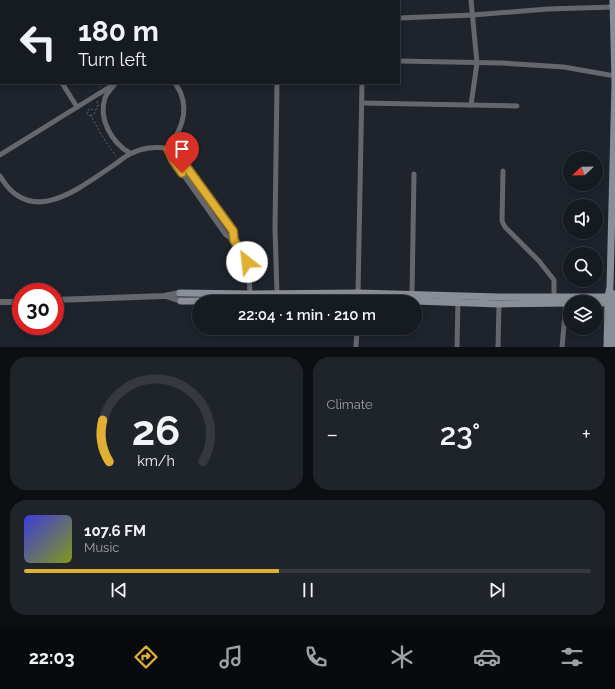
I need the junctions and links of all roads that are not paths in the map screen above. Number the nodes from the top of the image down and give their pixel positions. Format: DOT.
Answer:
graph roads {
  1 [pos="471,0"];
  2 [pos="614,3"];
  3 [pos="473,15"];
  4 [pos="400,18"];
  5 [pos="615,29"];
  6 [pos="400,61"];
  7 [pos="477,63"];
  8 [pos="615,76"];
  9 [pos="615,83"];
  10 [pos="63,84"];
  11 [pos="113,84"];
  12 [pos="114,84"];
  13 [pos="176,84"];
  14 [pos="277,84"];
  15 [pos="362,84"];
  16 [pos="362,103"];
  17 [pos="471,104"];
  18 [pos="517,106"];
  19 [pos="77,107"];
  20 [pos="614,131"];
  21 [pos="168,149"];
  22 [pos="130,153"];
  23 [pos="0,155"];
  24 [pos="614,169"];
  25 [pos="503,171"];
  26 [pos="414,174"];
  27 [pos="0,176"];
  28 [pos="614,201"];
  29 [pos="613,253"];
  30 [pos="180,293"];
  31 [pos="277,294"];
  32 [pos="412,294"];
  33 [pos="208,295"];
  34 [pos="250,295"];
  35 [pos="270,295"];
  36 [pos="297,295"];
  37 [pos="358,295"];
  38 [pos="398,295"];
  39 [pos="164,296"];
  40 [pos="554,297"];
  41 [pos="422,299"];
  42 [pos="458,299"];
  43 [pos="64,300"];
  44 [pos="181,300"];
  45 [pos="192,300"];
  46 [pos="612,300"];
  47 [pos="0,302"];
  48 [pos="12,302"];
  49 [pos="563,303"];
  50 [pos="499,304"];
  51 [pos="357,335"];
  52 [pos="564,335"];
  53 [pos="356,347"];
  54 [pos="457,347"];
  55 [pos="498,347"];
  56 [pos="562,347"];
  57 [pos="607,347"];
  58 [pos="612,347"];
  1 -- 3 [label="street"];
  2 -- 3 [label="street"];
  2 -- 5 [label="main road"];
  3 -- 4 [label="street"];
  3 -- 7 [label="street"];
  5 -- 8 [label="main road"];
  6 -- 7 [label="street"];
  7 -- 8 [label="street"];
  7 -- 17 [label="street"];
  8 -- 9 [label="main road"];
  9 -- 20 [label="main road"];
  10 -- 19 [label="street"];
  11 -- 19 [label="street"];
  12 -- 22 [label="street"];
  13 -- 21 [label="street"];
  14 -- 31 [label="street"];
  15 -- 16 [label="street"];
  16 -- 17 [label="street"];
  16 -- 37 [label="street"];
  17 -- 18 [label="street"];
  19 -- 23 [label="street"];
  20 -- 24 [label="main road"];
  21 -- 22 [label="street"];
  21 -- 34 [label="street"];
  22 -- 27 [label="street"];
  24 -- 28 [label="main road"];
  25 -- 40 [label="street"];
  26 -- 32 [label="street"];
  28 -- 29 [label="main road"];
  29 -- 46 [label="main road"];
  30 -- 33 [label="main road"];
  30 -- 39 [label="street"];
  31 -- 35 [label="main road"];
  31 -- 36 [label="main road"];
  32 -- 38 [label="main road"];
  32 -- 42 [label="main road"];
  39 -- 43 [label="street"];
  39 -- 44 [label="street"];
  40 -- 42 [label="main road"];
  40 -- 46 [label="main road"];
  41 -- 42 [label="main road"];
  42 -- 50 [label="main road"];
  42 -- 54 [label="street"];
  44 -- 45 [label="main road"];
  46 -- 57 [label="main road"];
  46 -- 58 [label="main road"];
  47 -- 48 [label="street"];
  49 -- 50 [label="main road"];
  50 -- 55 [label="street"];
  51 -- 53 [label="street"];
  52 -- 56 [label="street"];
}
